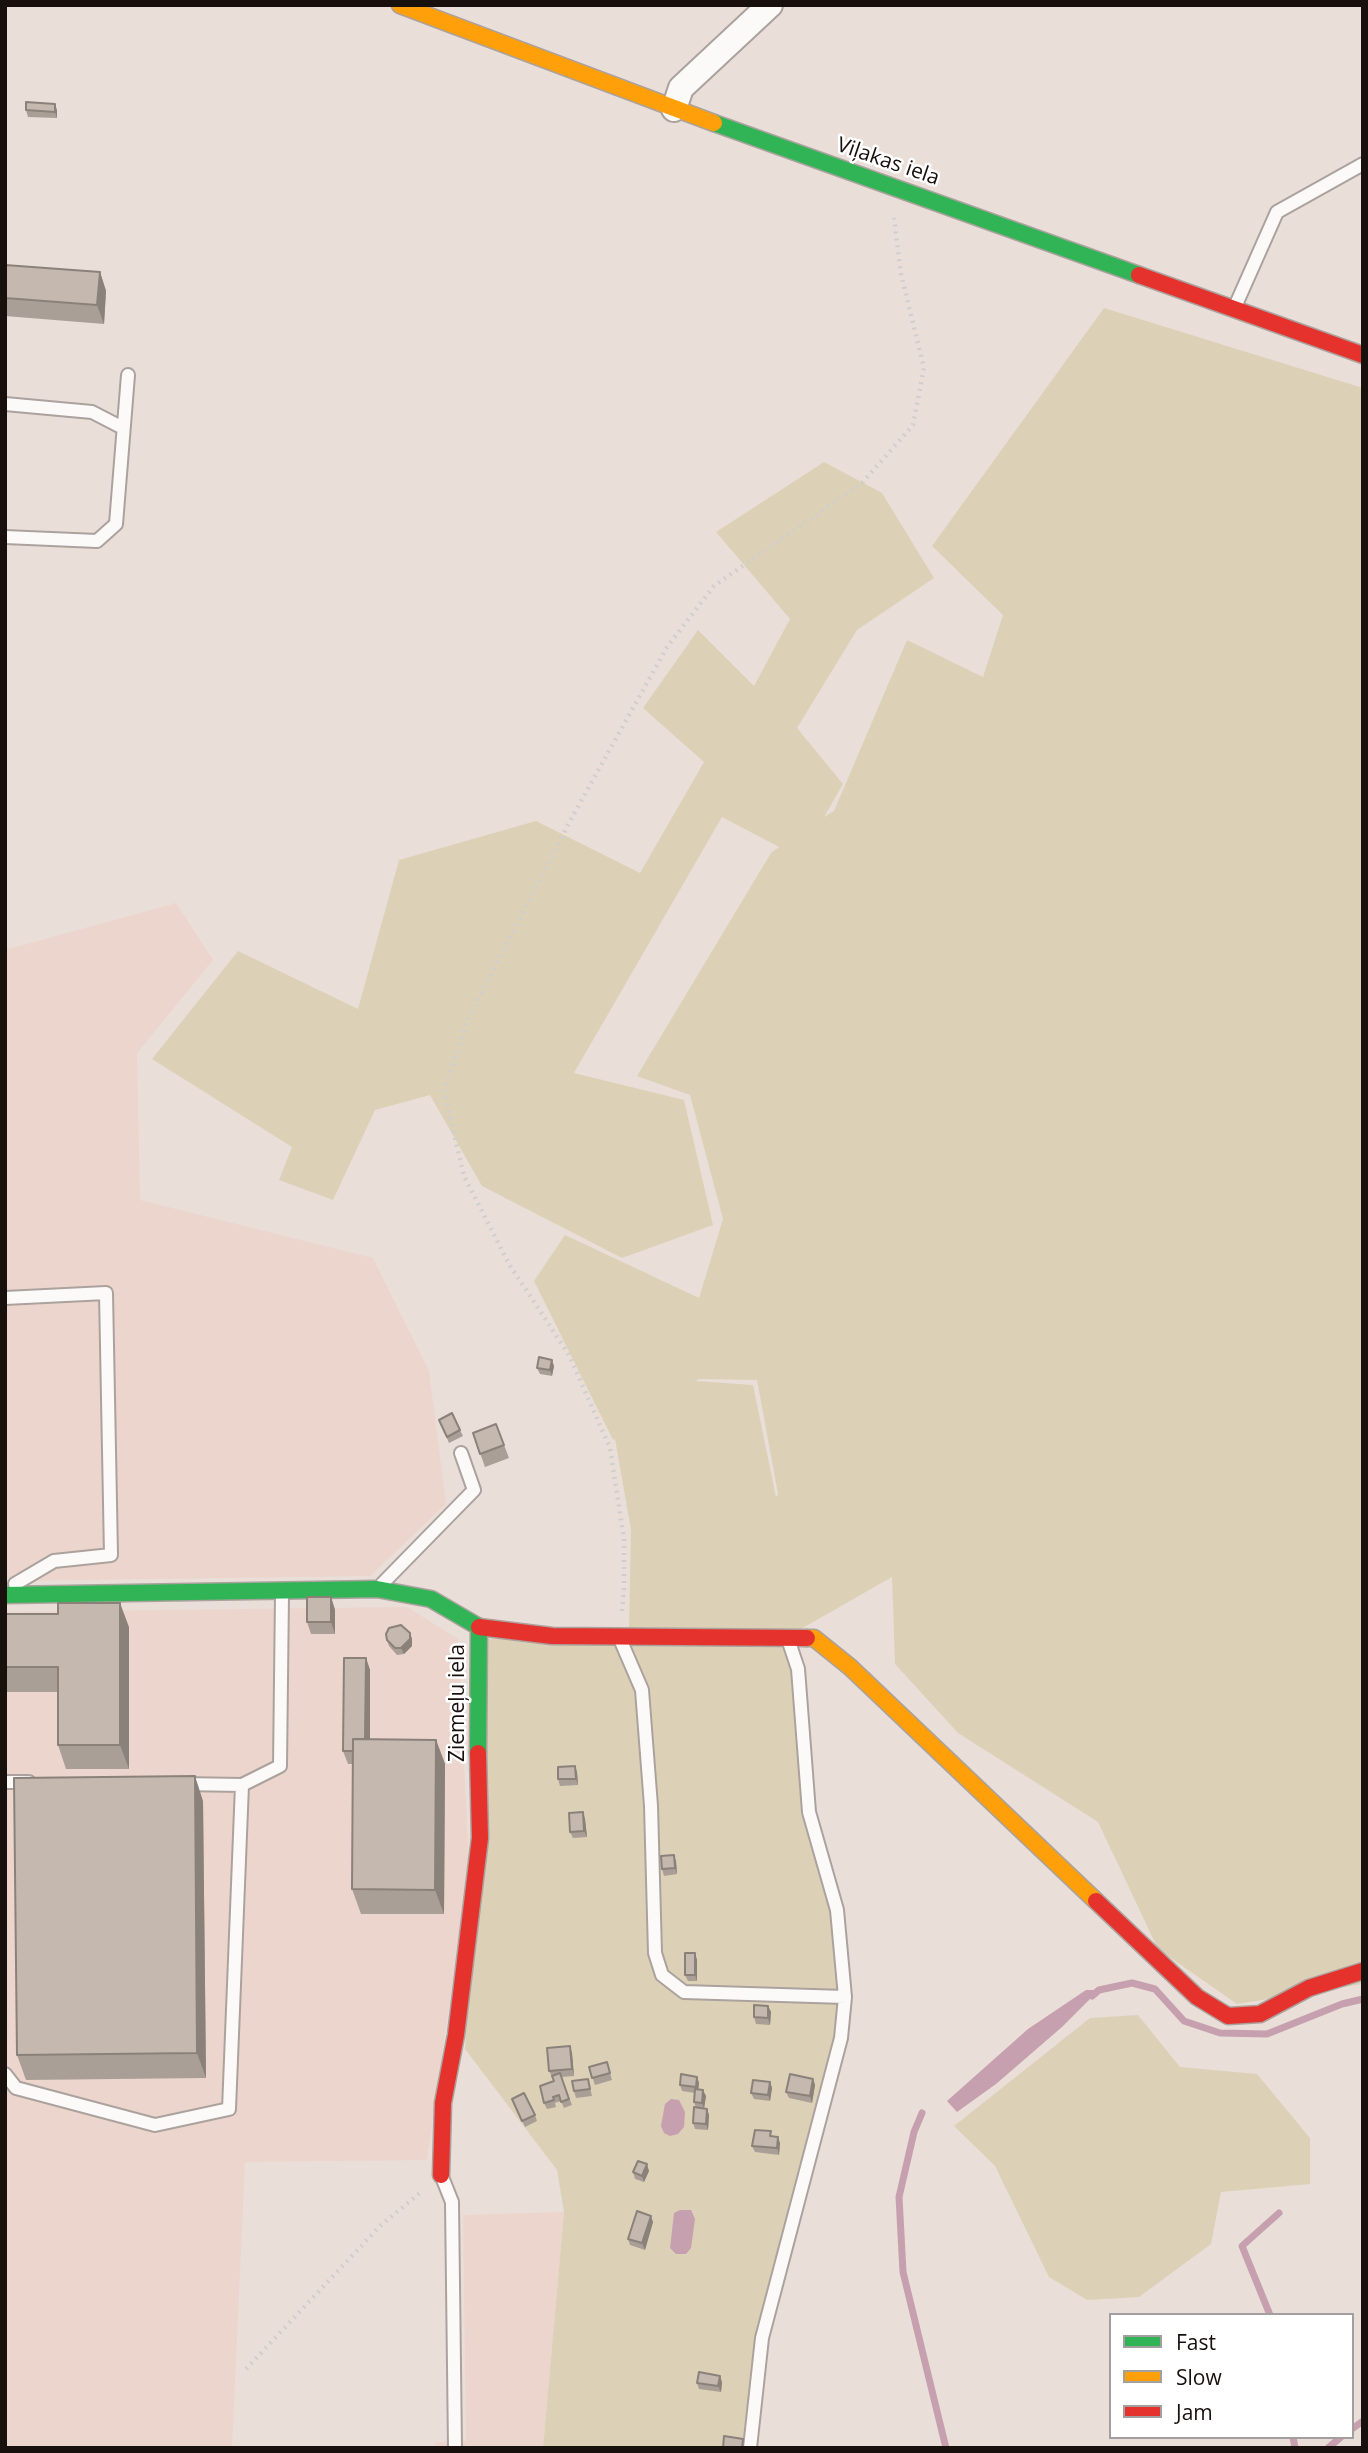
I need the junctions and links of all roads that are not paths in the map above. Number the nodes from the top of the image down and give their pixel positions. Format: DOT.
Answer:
graph roads {
  1 [pos="400,5"];
  2 [pos="770,5"];
  3 [pos="674,109"];
  4 [pos="1363,164"];
  5 [pos="1234,309"];
  6 [pos="1363,355"];
  7 [pos="128,376"];
  8 [pos="5,404"];
  9 [pos="123,428"];
  10 [pos="5,537"];
  11 [pos="5,1298"];
  12 [pos="461,1453"];
  13 [pos="377,1589"];
  14 [pos="5,1590"];
  15 [pos="282,1592"];
  16 [pos="5,1595"];
  17 [pos="480,1627"];
  18 [pos="618,1636"];
  19 [pos="787,1638"];
  20 [pos="5,1782"];
  21 [pos="47,1782"];
  22 [pos="172,1784"];
  23 [pos="242,1786"];
  24 [pos="1363,1971"];
  25 [pos="845,1997"];
  26 [pos="5,2074"];
  27 [pos="440,2175"];
  28 [pos="455,2448"];
  29 [pos="750,2448"];
  1 -- 3 [label="street, Viļakas iela"];
  2 -- 3 [label="street"];
  3 -- 5 [label="street, Viļakas iela"];
  4 -- 5 [label="lane"];
  5 -- 6 [label="street, Viļakas iela"];
  7 -- 9 [label="lane"];
  8 -- 9 [label="lane"];
  9 -- 10 [label="lane"];
  11 -- 14 [label="lane"];
  12 -- 13 [label="lane"];
  13 -- 15 [label="street, Ziemeļu iela"];
  13 -- 17 [label="street, Ziemeļu iela"];
  15 -- 16 [label="street, Ziemeļu iela"];
  15 -- 23 [label="lane"];
  17 -- 18 [label="street"];
  17 -- 27 [label="street, Ziemeļu iela"];
  18 -- 19 [label="street"];
  18 -- 25 [label="lane"];
  19 -- 24 [label="street"];
  19 -- 25 [label="lane"];
  20 -- 21 [label="lane"];
  22 -- 23 [label="lane"];
  23 -- 26 [label="lane"];
  25 -- 29 [label="lane"];
  27 -- 28 [label="lane"];
}
